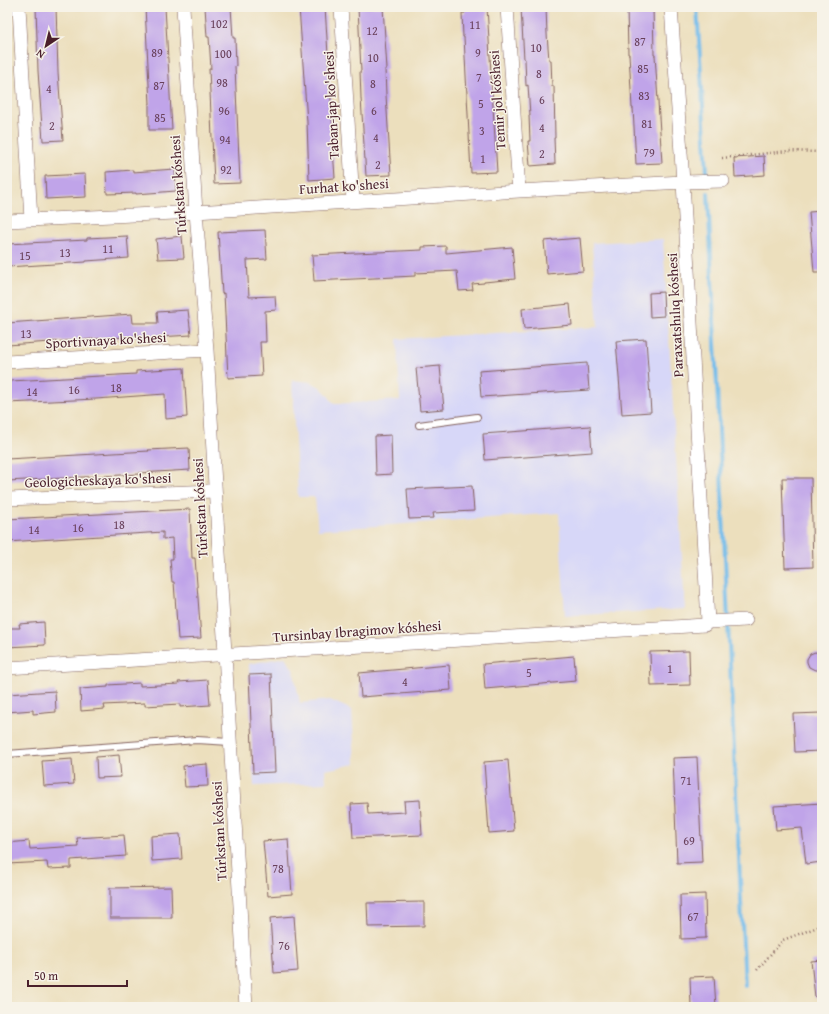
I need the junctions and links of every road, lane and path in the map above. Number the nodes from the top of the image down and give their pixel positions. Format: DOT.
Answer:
graph roads {
  1 [pos="19,7"];
  2 [pos="183,7"];
  3 [pos="341,7"];
  4 [pos="507,7"];
  5 [pos="671,7"];
  6 [pos="822,152"];
  7 [pos="722,158"];
  8 [pos="723,181"];
  9 [pos="683,182"];
  10 [pos="519,191"];
  11 [pos="352,201"];
  12 [pos="196,212"];
  13 [pos="31,220"];
  14 [pos="7,221"];
  15 [pos="207,350"];
  16 [pos="7,362"];
  17 [pos="477,417"];
  18 [pos="419,425"];
  19 [pos="215,491"];
  20 [pos="7,499"];
  21 [pos="746,620"];
  22 [pos="708,622"];
  23 [pos="224,655"];
  24 [pos="7,668"];
  25 [pos="230,742"];
  26 [pos="7,754"];
  27 [pos="822,924"];
  28 [pos="757,970"];
  29 [pos="246,1007"];
  1 -- 13 [label="street"];
  2 -- 12 [label="street, Túrkstan kóshesi"];
  3 -- 11 [label="street, Taban-jap ko'shesi"];
  4 -- 10 [label="street, Temir jol kóshesi"];
  5 -- 9 [label="street, Paraxatshılıq kóshesi"];
  6 -- 7 [label="path"];
  8 -- 9 [label="street, Furhat ko'shesi"];
  9 -- 10 [label="street, Furhat ko'shesi"];
  9 -- 22 [label="street, Paraxatshılıq kóshesi"];
  10 -- 11 [label="street, Furhat ko'shesi"];
  11 -- 12 [label="street, Furhat ko'shesi"];
  12 -- 13 [label="street, Furhat ko'shesi"];
  12 -- 15 [label="street, Túrkstan kóshesi"];
  13 -- 14 [label="street, Furhat ko'shesi"];
  15 -- 16 [label="street, Sportivnaya ko'shesi"];
  15 -- 19 [label="street, Túrkstan kóshesi"];
  17 -- 18 [label="lane"];
  19 -- 20 [label="street, Geologicheskaya ko'shesi"];
  19 -- 23 [label="street, Túrkstan kóshesi"];
  21 -- 22 [label="street, Tursinbay Ibragimov kóshesi"];
  22 -- 23 [label="street, Tursinbay Ibragimov kóshesi"];
  23 -- 24 [label="street, Tursinbay Ibragimov kóshesi"];
  23 -- 25 [label="street, Túrkstan kóshesi"];
  25 -- 26 [label="lane"];
  25 -- 29 [label="street, Túrkstan kóshesi"];
  27 -- 28 [label="path"];
}
